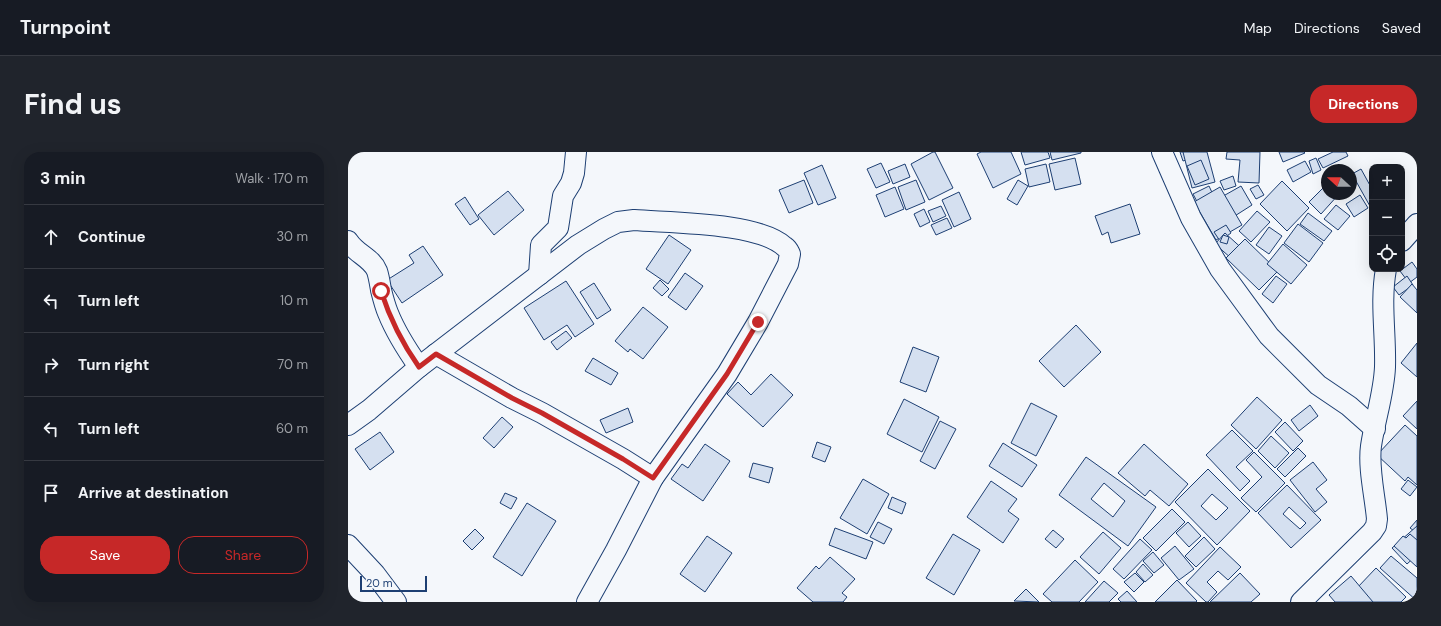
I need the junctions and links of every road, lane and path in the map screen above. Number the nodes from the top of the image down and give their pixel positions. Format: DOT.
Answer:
graph roads {
  1 [pos="576,152"];
  2 [pos="1162,152"];
  3 [pos="1417,224"];
  4 [pos="1405,238"];
  5 [pos="348,240"];
  6 [pos="1386,272"];
  7 [pos="539,275"];
  8 [pos="436,354"];
  9 [pos="419,367"];
  10 [pos="348,425"];
  11 [pos="1375,429"];
  12 [pos="653,478"];
  13 [pos="348,545"];
  14 [pos="396,602"];
  15 [pos="587,602"];
  16 [pos="1302,602"];
  1 -- 7 [label="street"];
  2 -- 11 [label="street"];
  3 -- 4 [label="street"];
  5 -- 9 [label="street"];
  6 -- 11 [label="street"];
  7 -- 8 [label="street"];
  7 -- 12 [label="street"];
  8 -- 9 [label="street"];
  8 -- 12 [label="street"];
  9 -- 10 [label="street"];
  11 -- 16 [label="street"];
  12 -- 15 [label="street"];
  13 -- 14 [label="street"];
}
